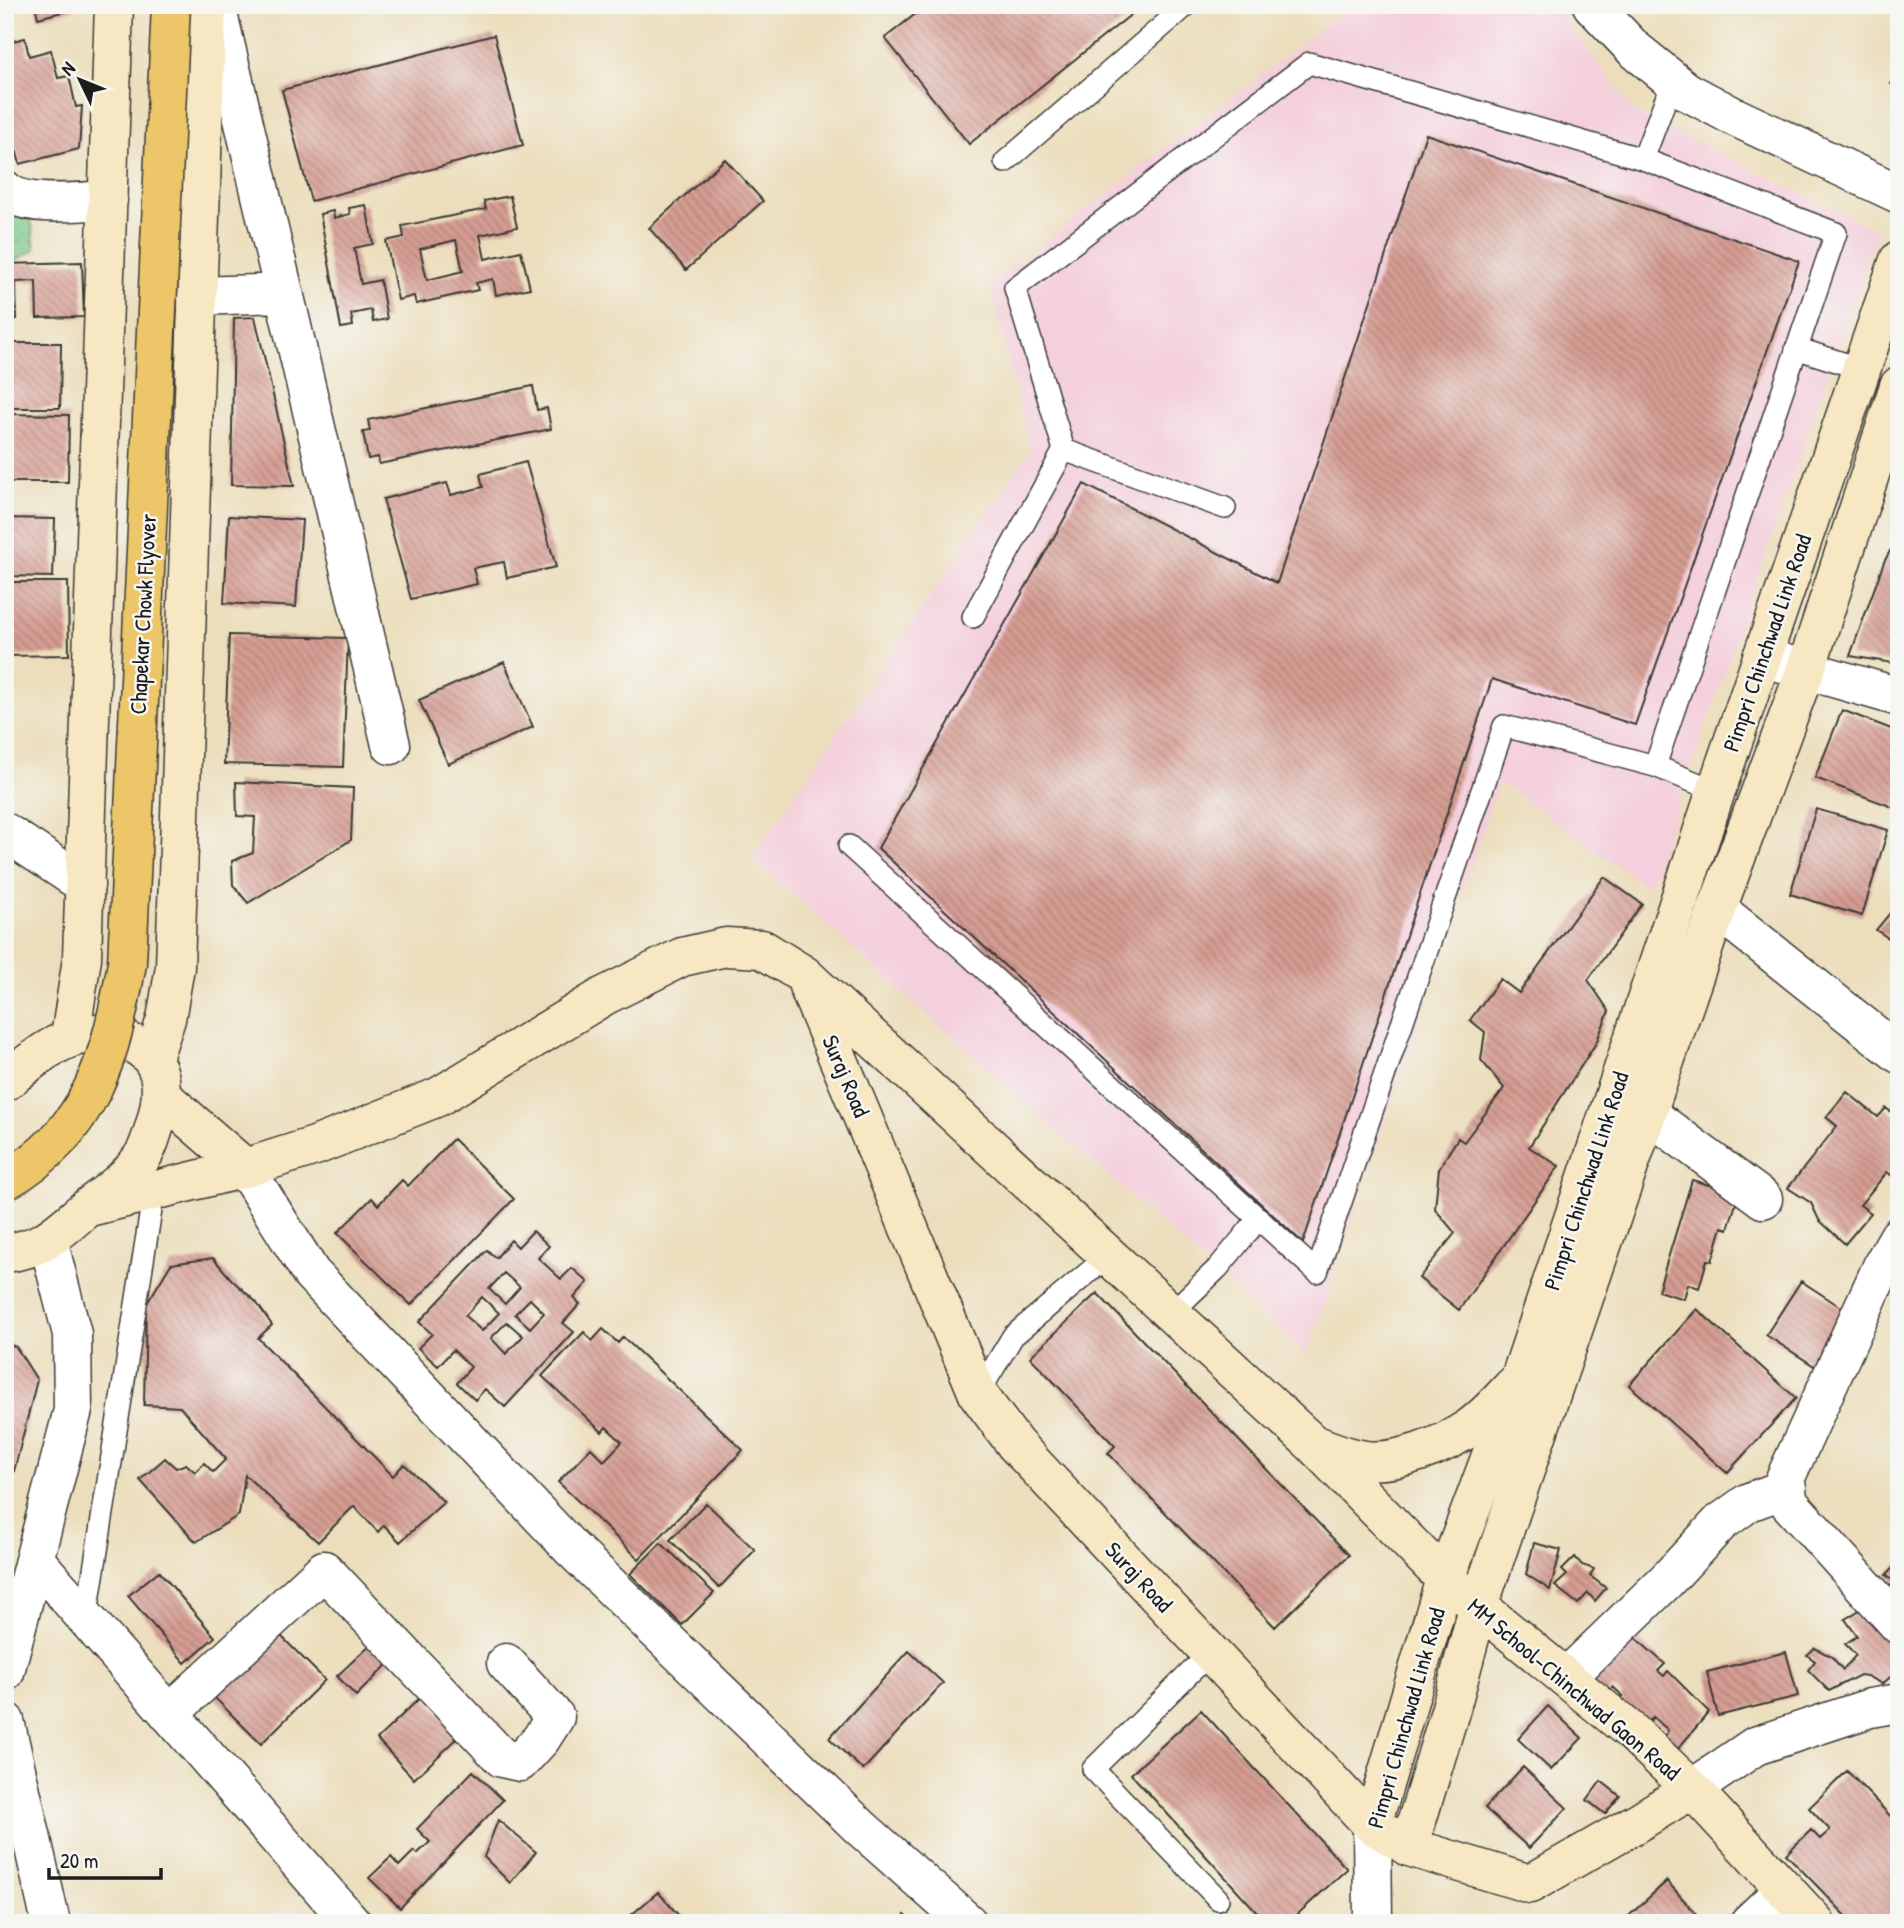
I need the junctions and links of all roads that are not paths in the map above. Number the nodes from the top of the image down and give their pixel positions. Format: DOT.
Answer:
graph roads {
  1 [pos="114,5"];
  2 [pos="171,5"];
  3 [pos="207,5"];
  4 [pos="216,5"];
  5 [pos="1187,5"];
  6 [pos="1592,5"];
  7 [pos="1673,80"];
  8 [pos="1643,159"];
  9 [pos="1005,162"];
  10 [pos="5,190"];
  11 [pos="1899,194"];
  12 [pos="108,200"];
  13 [pos="1899,260"];
  14 [pos="284,293"];
  15 [pos="197,296"];
  16 [pos="1796,348"];
  17 [pos="1861,369"];
  18 [pos="1899,386"];
  19 [pos="1063,450"];
  20 [pos="1225,508"];
  21 [pos="973,617"];
  22 [pos="1762,657"];
  23 [pos="1807,668"];
  24 [pos="1899,697"];
  25 [pos="391,745"];
  26 [pos="1655,766"];
  27 [pos="1716,791"];
  28 [pos="5,832"];
  29 [pos="849,846"];
  30 [pos="85,885"];
  31 [pos="1717,909"];
  32 [pos="804,975"];
  33 [pos="71,1038"];
  34 [pos="1899,1054"];
  35 [pos="152,1058"];
  36 [pos="5,1082"];
  37 [pos="162,1096"];
  38 [pos="1647,1113"];
  39 [pos="246,1168"];
  40 [pos="5,1181"];
  41 [pos="154,1191"];
  42 [pos="1763,1199"];
  43 [pos="89,1207"];
  44 [pos="1259,1218"];
  45 [pos="1899,1236"];
  46 [pos="48,1240"];
  47 [pos="5,1253"];
  48 [pos="1108,1256"];
  49 [pos="1171,1313"];
  50 [pos="1537,1382"];
  51 [pos="978,1394"];
  52 [pos="1314,1444"];
  53 [pos="1787,1488"];
  54 [pos="34,1560"];
  55 [pos="1445,1579"];
  56 [pos="1478,1608"];
  57 [pos="86,1620"];
  58 [pos="1899,1625"];
  59 [pos="1210,1653"];
  60 [pos="506,1662"];
  61 [pos="5,1672"];
  62 [pos="1566,1678"];
  63 [pos="1899,1703"];
  64 [pos="169,1714"];
  65 [pos="5,1721"];
  66 [pos="1692,1789"];
  67 [pos="1372,1825"];
  68 [pos="1409,1847"];
  69 [pos="1785,1889"];
  70 [pos="1218,1899"];
  71 [pos="1373,1922"];
  72 [pos="51,1923"];
  73 [pos="352,1923"];
  74 [pos="968,1923"];
  75 [pos="1749,1923"];
  76 [pos="1816,1923"];
  1 -- 12 [label="main road"];
  2 -- 40 [label="main road, Chapekar Chowk Flyover, bridge"];
  3 -- 15 [label="main road"];
  4 -- 14 [label="street"];
  5 -- 9 [label="lane"];
  6 -- 7 [label="street"];
  7 -- 8 [label="lane"];
  7 -- 11 [label="street"];
  8 -- 16 [label="lane"];
  8 -- 19 [label="lane"];
  10 -- 12 [label="street"];
  12 -- 30 [label="main road"];
  13 -- 17 [label="main road, Pimpri Chinchwad Link Road"];
  14 -- 15 [label="street"];
  14 -- 25 [label="street"];
  15 -- 35 [label="main road"];
  16 -- 17 [label="lane"];
  16 -- 26 [label="lane"];
  17 -- 22 [label="main road, Pimpri Chinchwad Link Road"];
  18 -- 23 [label="main road, Pimpri Chinchwad Link Road"];
  19 -- 20 [label="lane"];
  19 -- 21 [label="lane"];
  22 -- 23 [label="street"];
  22 -- 27 [label="main road, Pimpri Chinchwad Link Road"];
  23 -- 24 [label="street"];
  23 -- 31 [label="main road, Pimpri Chinchwad Link Road"];
  26 -- 27 [label="lane"];
  26 -- 44 [label="lane"];
  27 -- 50 [label="main road, Pimpri Chinchwad Link Road"];
  28 -- 30 [label="street"];
  29 -- 44 [label="lane"];
  30 -- 33 [label="main road"];
  31 -- 34 [label="street"];
  31 -- 38 [label="main road, Pimpri Chinchwad Link Road"];
  32 -- 39 [label="main road, MM School-Chinchwad Gaon Road"];
  32 -- 48 [label="main road, MM School-Chinchwad Gaon Road"];
  32 -- 51 [label="main road, Suraj Road"];
  33 -- 35 [label="main road"];
  33 -- 36 [label="main road"];
  35 -- 37 [label="main road"];
  37 -- 39 [label="main road"];
  37 -- 43 [label="main road"];
  38 -- 42 [label="street"];
  38 -- 50 [label="main road, Pimpri Chinchwad Link Road"];
  39 -- 41 [label="main road, MM School-Chinchwad Gaon Road"];
  39 -- 74 [label="street"];
  41 -- 43 [label="main road, MM School-Chinchwad Gaon Road"];
  41 -- 57 [label="lane"];
  43 -- 46 [label="main road"];
  44 -- 49 [label="lane"];
  45 -- 53 [label="street"];
  46 -- 47 [label="main road"];
  46 -- 54 [label="street"];
  48 -- 49 [label="main road, MM School-Chinchwad Gaon Road"];
  48 -- 51 [label="lane"];
  49 -- 52 [label="main road, MM School-Chinchwad Gaon Road"];
  50 -- 52 [label="main road"];
  50 -- 55 [label="main road, Pimpri Chinchwad Link Road"];
  50 -- 56 [label="main road, Pimpri Chinchwad Link Road"];
  51 -- 59 [label="main road, Suraj Road"];
  52 -- 55 [label="main road, MM School-Chinchwad Gaon Road"];
  53 -- 58 [label="street"];
  53 -- 62 [label="street"];
  54 -- 57 [label="street"];
  54 -- 61 [label="street"];
  55 -- 56 [label="main road, MM School-Chinchwad Gaon Road"];
  55 -- 67 [label="main road, Pimpri Chinchwad Link Road"];
  56 -- 62 [label="main road, MM School-Chinchwad Gaon Road"];
  56 -- 68 [label="main road, Pimpri Chinchwad Link Road"];
  57 -- 64 [label="street"];
  59 -- 67 [label="main road, Suraj Road"];
  59 -- 70 [label="lane"];
  60 -- 64 [label="street"];
  62 -- 66 [label="main road, MM School-Chinchwad Gaon Road"];
  63 -- 66 [label="street"];
  64 -- 73 [label="street"];
  65 -- 72 [label="street"];
  66 -- 68 [label="main road, Suraj Road"];
  66 -- 69 [label="main road, MM School-Chinchwad Gaon Road"];
  67 -- 68 [label="main road, Suraj Road"];
  67 -- 71 [label="street, Pimpri Chinchwad Link Road"];
  68 -- 71 [label="street, Pimpri Chinchwad Link Road"];
  69 -- 75 [label="street"];
  69 -- 76 [label="main road, MM School-Chinchwad Gaon Road"];
}
